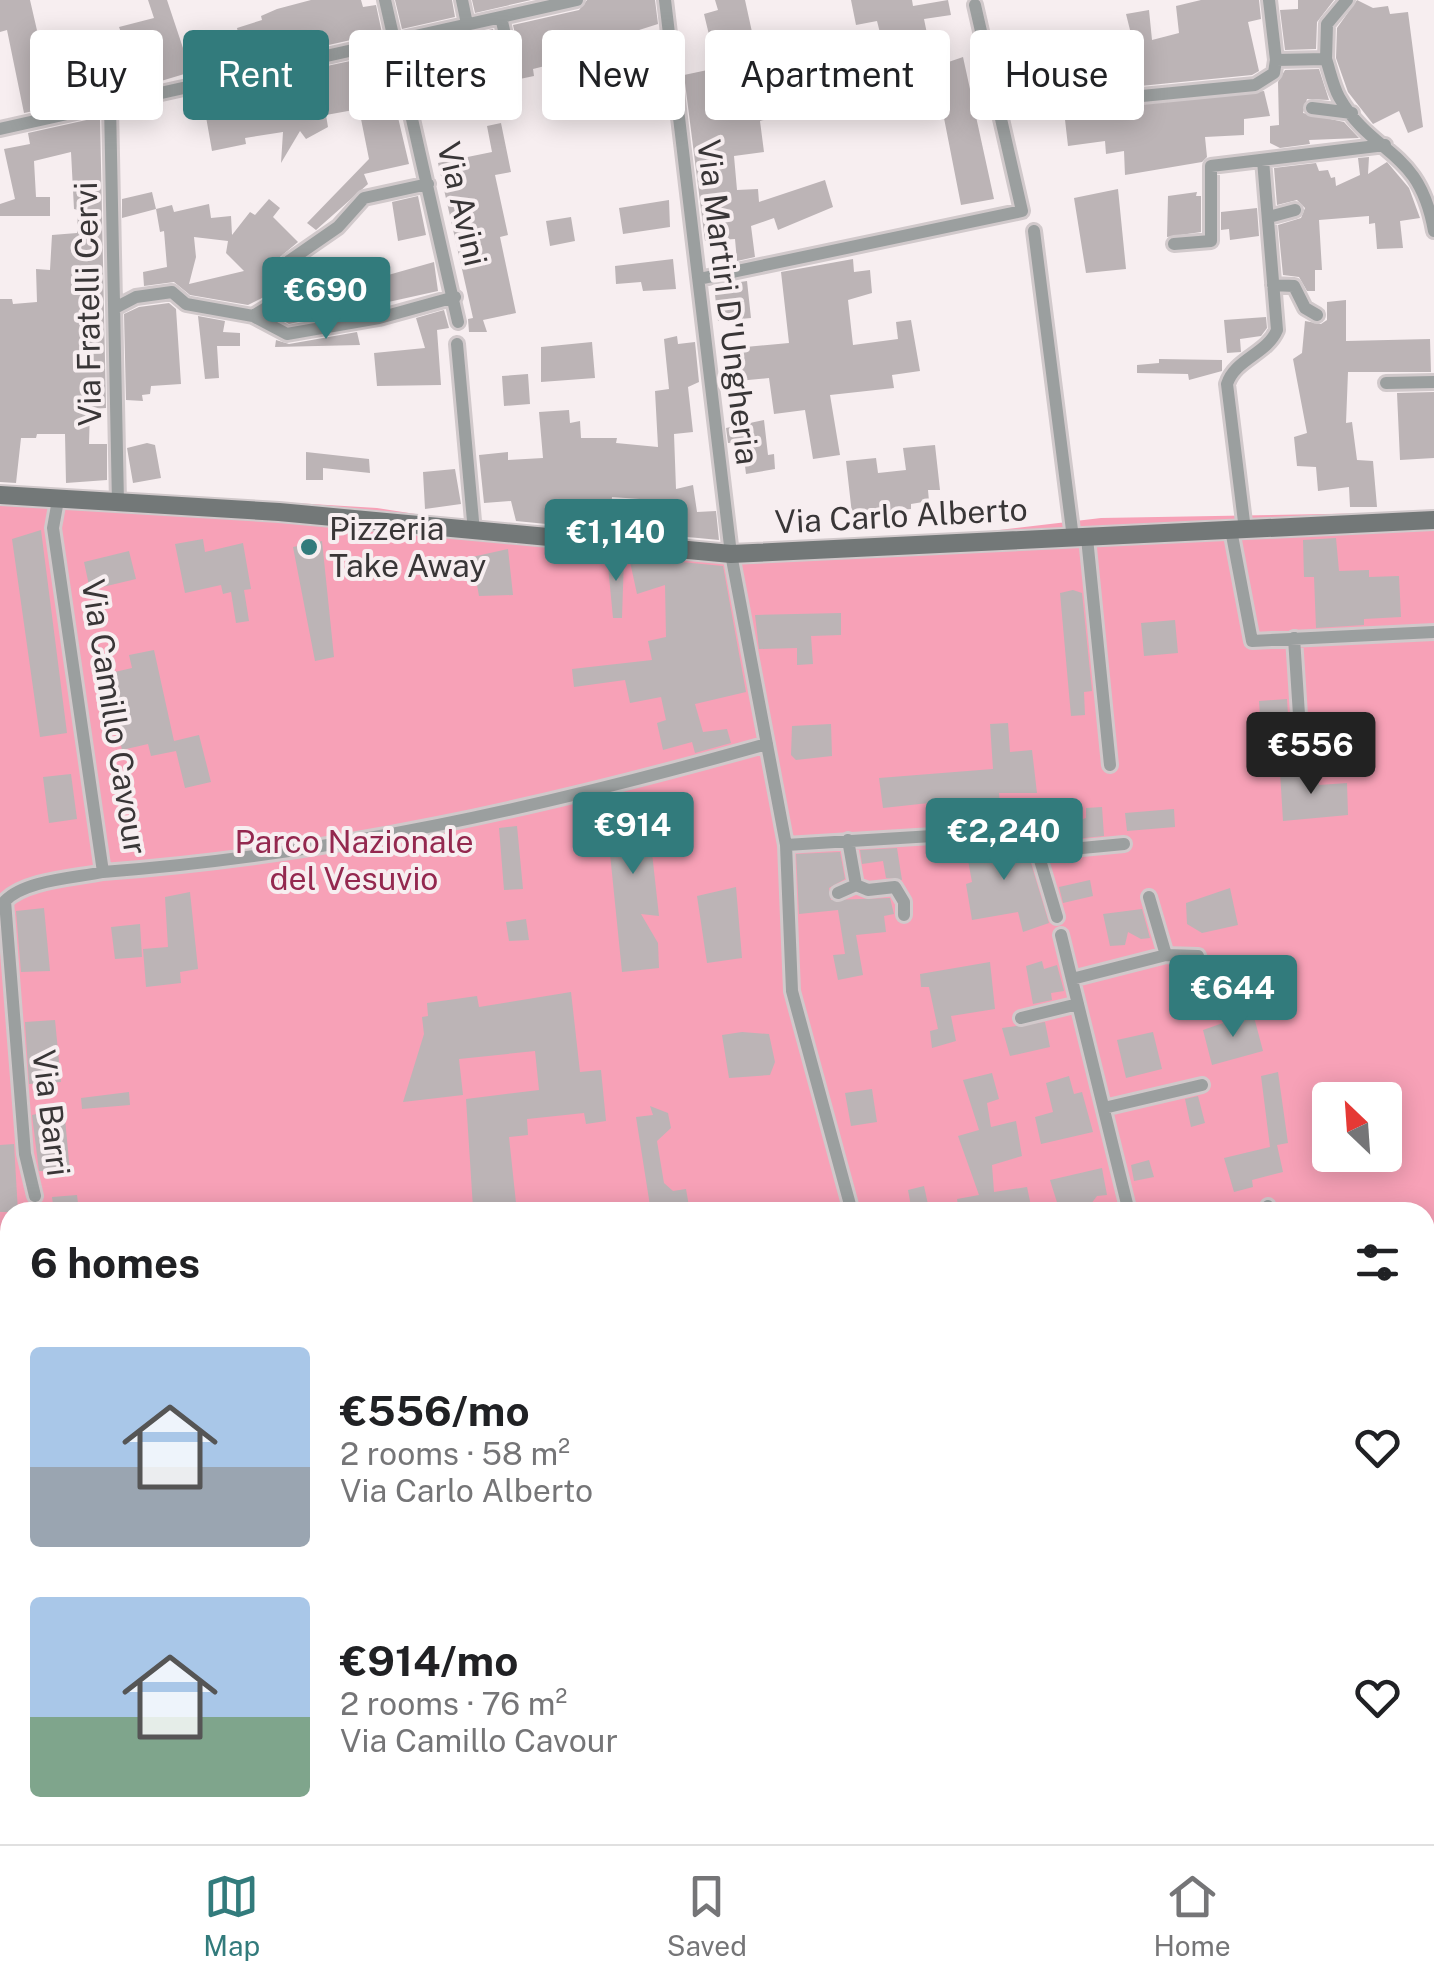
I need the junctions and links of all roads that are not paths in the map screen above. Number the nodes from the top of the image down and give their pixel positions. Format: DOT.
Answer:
graph roads {
  1 [pos="385,0"];
  2 [pos="462,0"];
  3 [pos="577,0"];
  4 [pos="665,0"];
  5 [pos="1269,0"];
  6 [pos="1347,0"];
  7 [pos="976,4"];
  8 [pos="501,17"];
  9 [pos="468,24"];
  10 [pos="393,30"];
  11 [pos="444,30"];
  12 [pos="504,30"];
  13 [pos="349,52"];
  14 [pos="1276,60"];
  15 [pos="1326,60"];
  16 [pos="163,93"];
  17 [pos="1144,96"];
  18 [pos="1312,108"];
  19 [pos="1352,114"];
  20 [pos="41,120"];
  21 [pos="110,120"];
  22 [pos="414,120"];
  23 [pos="0,129"];
  24 [pos="1385,145"];
  25 [pos="1263,160"];
  26 [pos="428,184"];
  27 [pos="1296,210"];
  28 [pos="1269,217"];
  29 [pos="1434,231"];
  30 [pos="1034,232"];
  31 [pos="1174,244"];
  32 [pos="699,280"];
  33 [pos="1273,286"];
  34 [pos="455,297"];
  35 [pos="115,308"];
  36 [pos="1318,315"];
  37 [pos="253,316"];
  38 [pos="458,322"];
  39 [pos="458,344"];
  40 [pos="1434,382"];
  41 [pos="1386,383"];
  42 [pos="0,496"];
  43 [pos="58,500"];
  44 [pos="118,503"];
  45 [pos="1434,520"];
  46 [pos="1238,530"];
  47 [pos="474,532"];
  48 [pos="1080,538"];
  49 [pos="731,554"];
  50 [pos="1434,632"];
  51 [pos="1294,638"];
  52 [pos="768,744"];
  53 [pos="1302,761"];
  54 [pos="1110,765"];
  55 [pos="848,840"];
  56 [pos="1124,844"];
  57 [pos="786,845"];
  58 [pos="1040,852"];
  59 [pos="103,872"];
  60 [pos="856,885"];
  61 [pos="838,892"];
  62 [pos="1149,896"];
  63 [pos="904,916"];
  64 [pos="1057,917"];
  65 [pos="1061,934"];
  66 [pos="1166,955"];
  67 [pos="1072,979"];
  68 [pos="1214,1000"];
  69 [pos="1078,1004"];
  70 [pos="1021,1018"];
  71 [pos="1202,1084"];
  72 [pos="1104,1108"];
  73 [pos="34,1196"];
  74 [pos="849,1202"];
  75 [pos="1127,1202"];
  1 -- 10 [label="street, Via Avini"];
  2 -- 9 [label="street"];
  3 -- 8 [label="street"];
  4 -- 32 [label="street, Via Martiri D'Ungheria"];
  5 -- 14 [label="street"];
  6 -- 15 [label="street"];
  7 -- 32 [label="street"];
  8 -- 9 [label="street"];
  8 -- 12 [label="street, Via Avini"];
  9 -- 11 [label="street"];
  13 -- 16 [label="street"];
  14 -- 15 [label="street"];
  14 -- 17 [label="street"];
  15 -- 19 [label="street"];
  18 -- 19 [label="street"];
  19 -- 24 [label="street"];
  20 -- 23 [label="street"];
  21 -- 35 [label="street, Via Fratelli Cervi"];
  22 -- 26 [label="street, Via Avini"];
  24 -- 25 [label="street"];
  24 -- 29 [label="street"];
  25 -- 28 [label="street"];
  25 -- 31 [label="street"];
  26 -- 34 [label="street, Via Avini"];
  26 -- 37 [label="street"];
  27 -- 28 [label="street"];
  28 -- 33 [label="street"];
  30 -- 48 [label="street, Via Carlo Alberto"];
  32 -- 49 [label="street, Via Martiri D'Ungheria"];
  33 -- 36 [label="street"];
  33 -- 46 [label="street"];
  34 -- 37 [label="street"];
  34 -- 38 [label="street, Via Avini"];
  35 -- 37 [label="street"];
  35 -- 44 [label="street, Via Fratelli Cervi"];
  39 -- 47 [label="street"];
  40 -- 41 [label="street"];
  42 -- 43 [label="street"];
  43 -- 44 [label="street"];
  43 -- 59 [label="street, Via Camillo Cavour"];
  44 -- 47 [label="street"];
  45 -- 46 [label="street, Via Carlo Alberto"];
  46 -- 48 [label="street, Via Carlo Alberto"];
  46 -- 51 [label="street"];
  47 -- 49 [label="street"];
  48 -- 49 [label="street, Via Carlo Alberto"];
  48 -- 54 [label="street, Via Carlo Alberto"];
  49 -- 52 [label="street, Via Martiri D'Ungheria"];
  50 -- 51 [label="street"];
  51 -- 53 [label="street"];
  52 -- 57 [label="street, Via Martiri D'Ungheria"];
  52 -- 59 [label="street, Via Camillo Cavour"];
  55 -- 57 [label="street"];
  55 -- 58 [label="street"];
  55 -- 60 [label="street"];
  56 -- 58 [label="street"];
  57 -- 74 [label="street, Via Martiri D'Ungheria"];
  58 -- 64 [label="street"];
  59 -- 73 [label="street, Via Barri"];
  60 -- 61 [label="street"];
  60 -- 63 [label="street"];
  62 -- 66 [label="street"];
  65 -- 67 [label="street"];
  66 -- 67 [label="street"];
  66 -- 68 [label="street"];
  67 -- 69 [label="street"];
  69 -- 70 [label="street"];
  69 -- 72 [label="street"];
  71 -- 72 [label="street"];
  72 -- 75 [label="street"];
}
